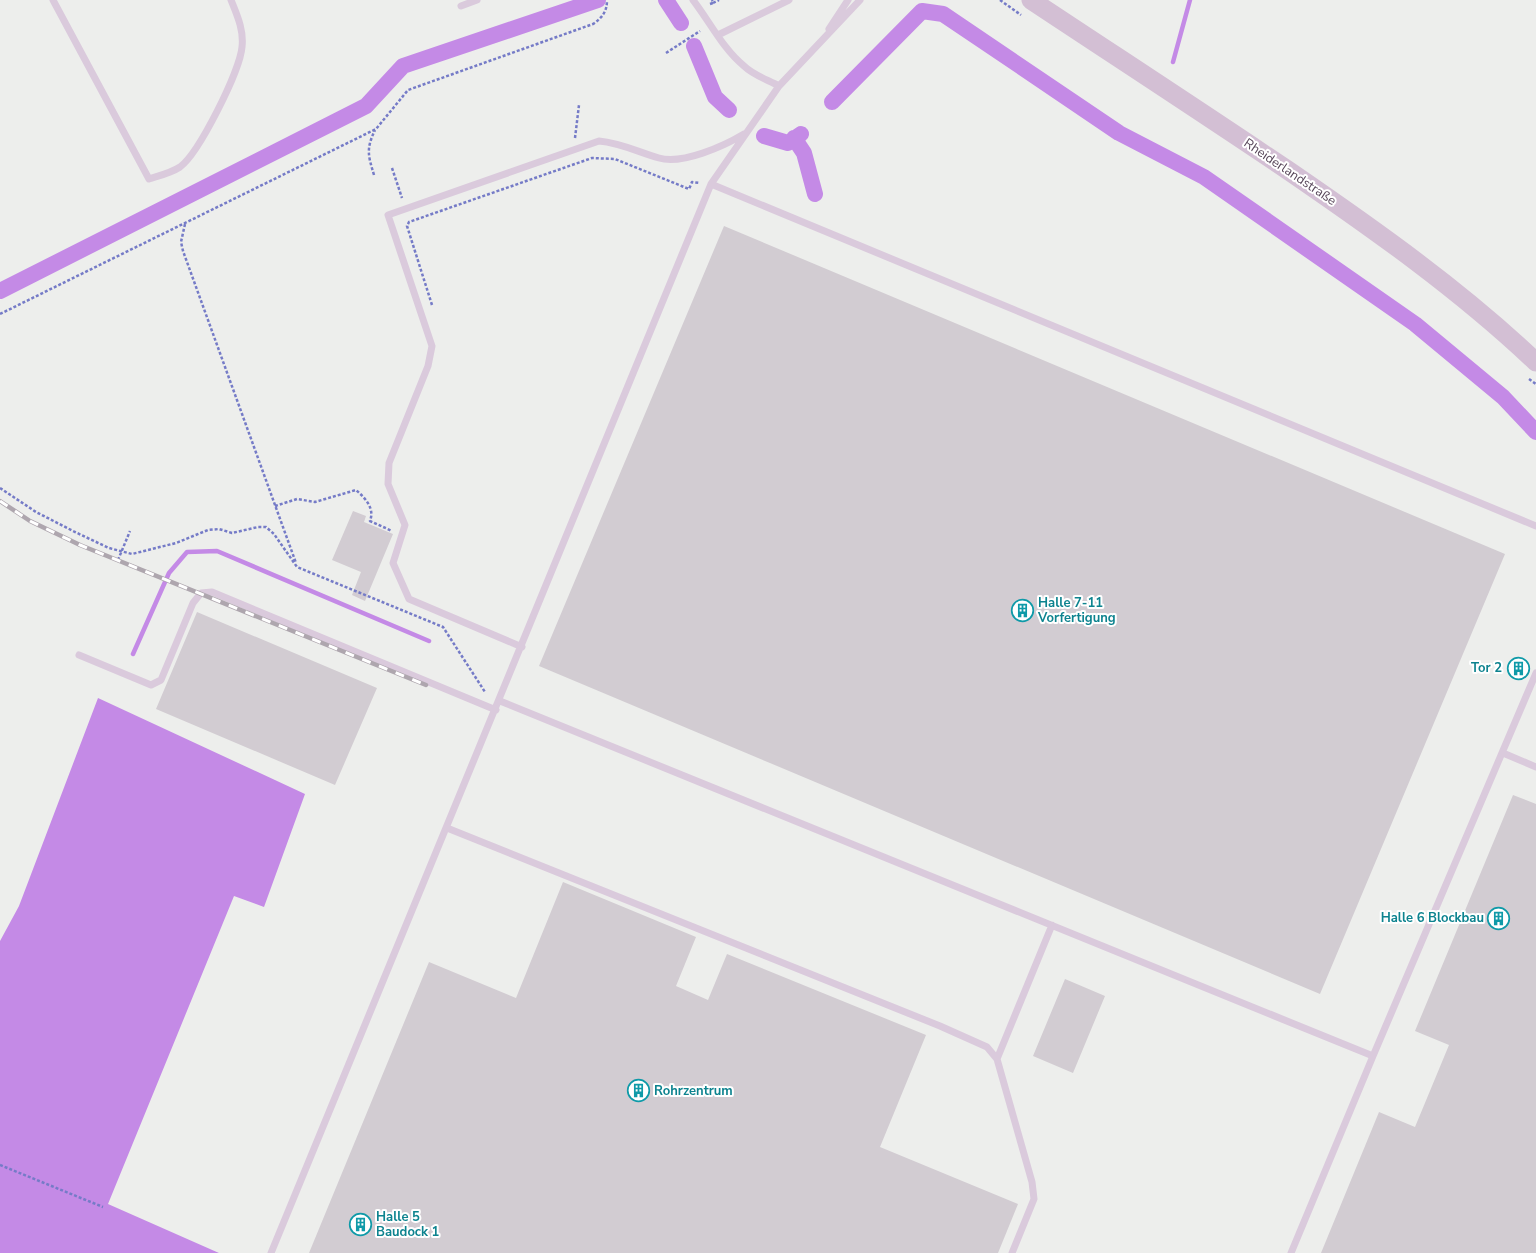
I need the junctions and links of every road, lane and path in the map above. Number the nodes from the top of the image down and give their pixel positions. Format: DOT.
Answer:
graph roads {
  1 [pos="53,0"];
  2 [pos="231,0"];
  3 [pos="477,0"];
  4 [pos="693,0"];
  5 [pos="718,0"];
  6 [pos="789,0"];
  7 [pos="848,0"];
  8 [pos="860,0"];
  9 [pos="1031,0"];
  10 [pos="607,1"];
  11 [pos="713,2"];
  12 [pos="461,6"];
  13 [pos="700,31"];
  14 [pos="718,35"];
  15 [pos="817,45"];
  16 [pos="666,53"];
  17 [pos="779,86"];
  18 [pos="579,105"];
  19 [pos="376,129"];
  20 [pos="746,133"];
  21 [pos="578,149"];
  22 [pos="582,161"];
  23 [pos="392,168"];
  24 [pos="374,175"];
  25 [pos="711,184"];
  26 [pos="405,209"];
  27 [pos="409,222"];
  28 [pos="185,224"];
  29 [pos="433,308"];
  30 [pos="0,314"];
  31 [pos="1536,362"];
  32 [pos="0,488"];
  33 [pos="275,506"];
  34 [pos="1536,526"];
  35 [pos="130,531"];
  36 [pos="402,535"];
  37 [pos="121,551"];
  38 [pos="118,560"];
  39 [pos="297,567"];
  40 [pos="522,647"];
  41 [pos="79,654"];
  42 [pos="1536,673"];
  43 [pos="500,701"];
  44 [pos="496,710"];
  45 [pos="1502,753"];
  46 [pos="1536,767"];
  47 [pos="447,828"];
  48 [pos="1052,925"];
  49 [pos="1373,1056"];
  50 [pos="997,1059"];
  51 [pos="0,1165"];
  52 [pos="103,1207"];
  53 [pos="271,1253"];
  54 [pos="1012,1253"];
  55 [pos="1291,1253"];
  1 -- 2 [label="lane"];
  3 -- 12 [label="lane"];
  4 -- 14 [label="lane"];
  5 -- 11 [label="path"];
  6 -- 14 [label="lane"];
  7 -- 15 [label="lane"];
  8 -- 15 [label="lane"];
  9 -- 31 [label="main road, Rheiderlandstraße"];
  10 -- 19 [label="path"];
  13 -- 16 [label="path"];
  14 -- 17 [label="lane"];
  15 -- 17 [label="lane"];
  17 -- 20 [label="lane"];
  18 -- 21 [label="path"];
  19 -- 24 [label="path"];
  19 -- 28 [label="path"];
  20 -- 21 [label="lane"];
  20 -- 25 [label="lane"];
  21 -- 22 [label="path"];
  21 -- 26 [label="lane"];
  22 -- 25 [label="path"];
  22 -- 27 [label="path"];
  23 -- 26 [label="path"];
  25 -- 34 [label="lane"];
  25 -- 40 [label="lane"];
  26 -- 27 [label="path"];
  26 -- 36 [label="lane"];
  27 -- 29 [label="path"];
  28 -- 30 [label="path"];
  28 -- 33 [label="path"];
  32 -- 37 [label="path"];
  33 -- 36 [label="path"];
  33 -- 39 [label="path"];
  35 -- 37 [label="path"];
  36 -- 40 [label="lane"];
  37 -- 38 [label="path"];
  37 -- 39 [label="path"];
  39 -- 44 [label="path"];
  40 -- 43 [label="lane"];
  41 -- 44 [label="lane"];
  42 -- 45 [label="lane"];
  43 -- 44 [label="lane"];
  43 -- 48 [label="lane"];
  44 -- 47 [label="lane"];
  45 -- 46 [label="lane"];
  45 -- 49 [label="lane"];
  47 -- 50 [label="lane"];
  47 -- 53 [label="lane"];
  48 -- 49 [label="lane"];
  48 -- 50 [label="lane"];
  49 -- 55 [label="lane"];
  50 -- 54 [label="lane"];
  51 -- 52 [label="path"];
}
